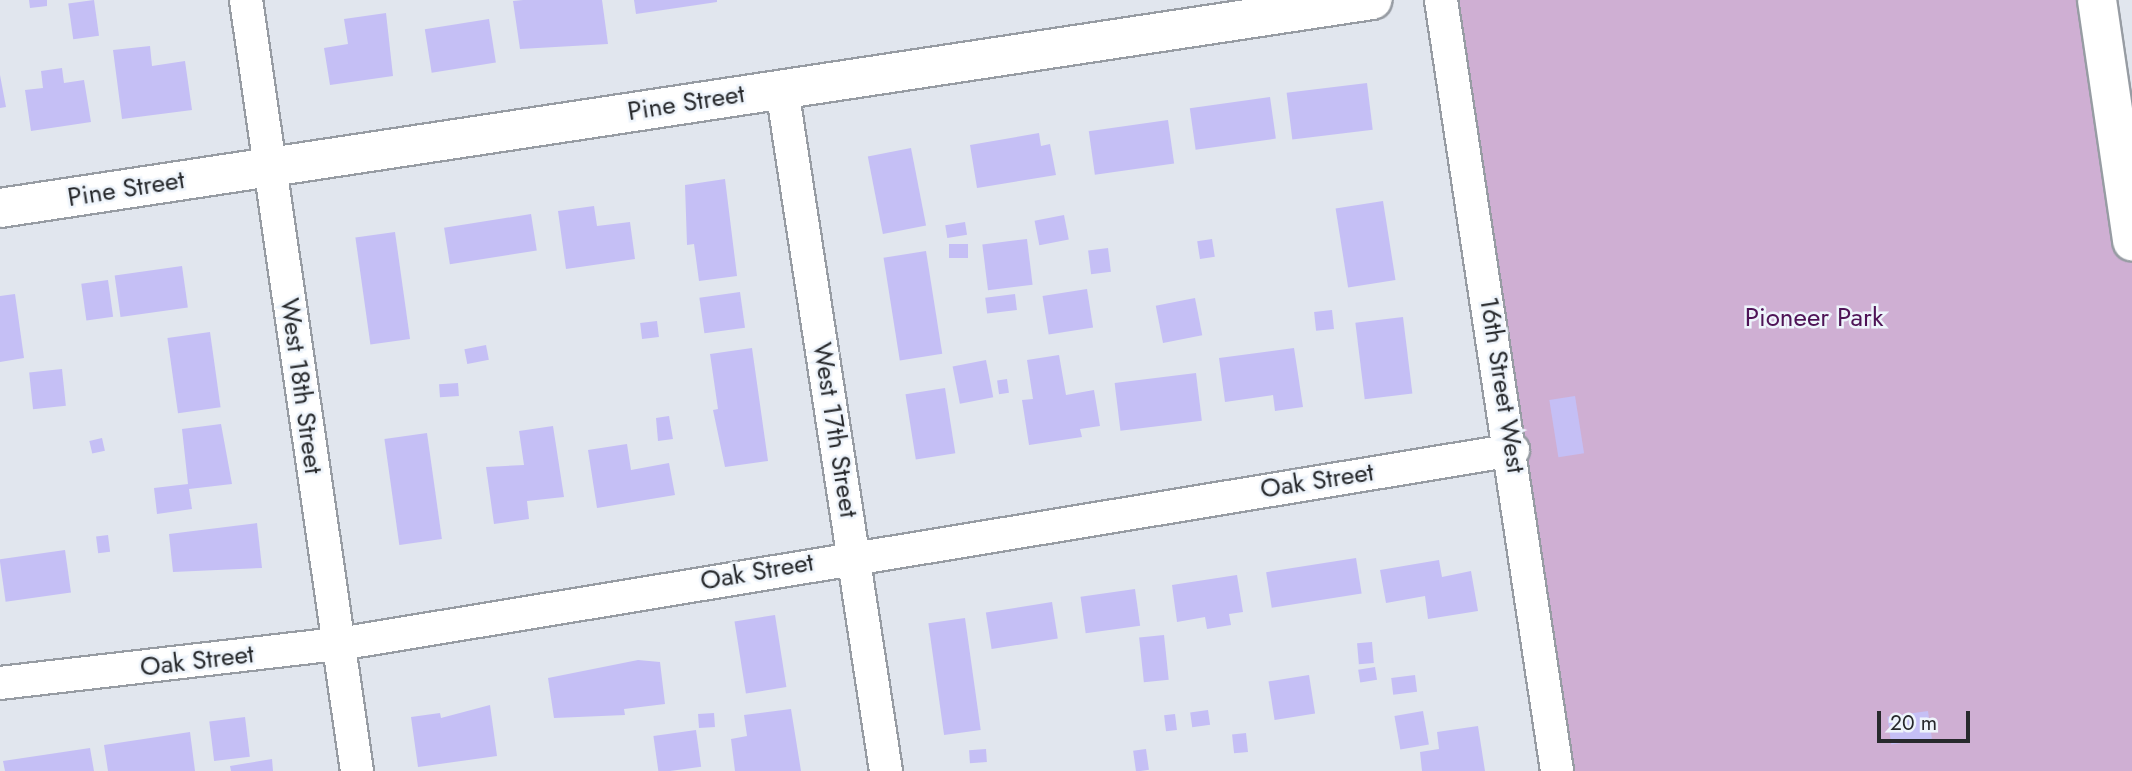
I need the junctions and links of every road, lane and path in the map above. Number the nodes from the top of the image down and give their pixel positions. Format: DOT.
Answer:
graph roads {
  1 [pos="246,0"];
  2 [pos="1372,0"];
  3 [pos="1441,0"];
  4 [pos="2097,0"];
  5 [pos="782,89"];
  6 [pos="270,167"];
  7 [pos="0,208"];
  8 [pos="2132,241"];
  9 [pos="1513,450"];
  10 [pos="855,555"];
  11 [pos="338,644"];
  12 [pos="0,683"];
  13 [pos="357,771"];
  14 [pos="886,771"];
  15 [pos="1557,771"];
  1 -- 6 [label="street, West 18th Street"];
  2 -- 5 [label="street, Pine Street"];
  3 -- 9 [label="street, 16th Street West"];
  4 -- 8 [label="street"];
  5 -- 6 [label="street, Pine Street"];
  5 -- 10 [label="street, West 17th Street"];
  6 -- 7 [label="street, Pine Street"];
  6 -- 11 [label="street, West 18th Street"];
  9 -- 10 [label="street, Oak Street"];
  9 -- 15 [label="street, 16th Street West"];
  10 -- 11 [label="street, Oak Street"];
  10 -- 14 [label="street, West 17th Street"];
  11 -- 12 [label="street, Oak Street"];
  11 -- 13 [label="street, West 18th Street"];
}
